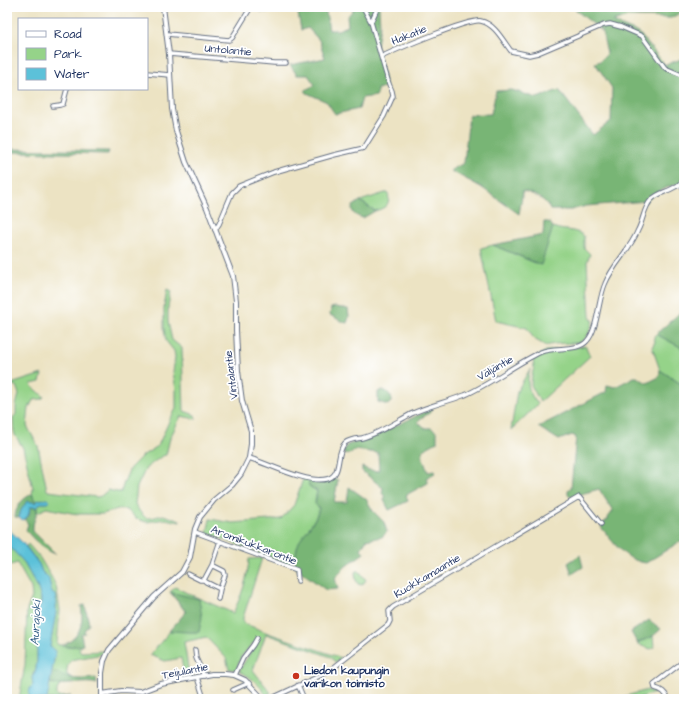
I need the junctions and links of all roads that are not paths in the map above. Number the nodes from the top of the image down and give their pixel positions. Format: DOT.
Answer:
graph roads {
  1 [pos="163,7"];
  2 [pos="251,7"];
  3 [pos="363,7"];
  4 [pos="377,7"];
  5 [pos="371,22"];
  6 [pos="167,34"];
  7 [pos="169,54"];
  8 [pos="381,58"];
  9 [pos="286,63"];
  10 [pos="148,73"];
  11 [pos="170,75"];
  12 [pos="684,76"];
  13 [pos="67,90"];
  14 [pos="53,106"];
  15 [pos="684,180"];
  16 [pos="678,186"];
  17 [pos="684,186"];
  18 [pos="215,230"];
  19 [pos="249,458"];
  20 [pos="601,524"];
  21 [pos="195,532"];
  22 [pos="220,541"];
  23 [pos="212,565"];
  24 [pos="188,574"];
  25 [pos="204,580"];
  26 [pos="298,581"];
  27 [pos="220,589"];
  28 [pos="218,599"];
  29 [pos="257,638"];
  30 [pos="195,650"];
  31 [pos="684,661"];
  32 [pos="236,674"];
  33 [pos="204,676"];
  34 [pos="197,677"];
  35 [pos="249,683"];
  36 [pos="298,685"];
  37 [pos="233,690"];
  38 [pos="102,694"];
  39 [pos="102,699"];
  40 [pos="204,699"];
  41 [pos="263,699"];
  42 [pos="270,699"];
  43 [pos="304,699"];
  44 [pos="668,699"];
  1 -- 6 [label="street, Vintalantie"];
  2 -- 6 [label="street"];
  3 -- 5 [label="street"];
  4 -- 5 [label="street"];
  5 -- 8 [label="street"];
  6 -- 7 [label="street, Vintalantie"];
  7 -- 9 [label="street, Untolantie"];
  7 -- 11 [label="street, Vintalantie"];
  8 -- 12 [label="street, Hakatie"];
  8 -- 18 [label="street"];
  10 -- 11 [label="street"];
  11 -- 18 [label="street, Vintalantie"];
  13 -- 14 [label="street"];
  15 -- 16 [label="street, Väljäntie"];
  16 -- 17 [label="street"];
  16 -- 19 [label="street, Väljäntie"];
  18 -- 19 [label="street, Vintalantie"];
  19 -- 21 [label="street, Vintalantie"];
  20 -- 36 [label="street, Kuokkamaantie"];
  21 -- 22 [label="street, Aromikukkarontie"];
  21 -- 38 [label="street, Vintalantie"];
  22 -- 23 [label="street"];
  22 -- 26 [label="street, Aromikukkarontie"];
  23 -- 25 [label="street"];
  23 -- 27 [label="street"];
  24 -- 25 [label="street"];
  25 -- 27 [label="street"];
  27 -- 28 [label="street"];
  29 -- 32 [label="street"];
  30 -- 33 [label="street"];
  31 -- 44 [label="street"];
  32 -- 33 [label="street, Teijulantie"];
  32 -- 35 [label="street"];
  33 -- 34 [label="street, Teijulantie"];
  34 -- 38 [label="street, Teijulantie"];
  34 -- 40 [label="street"];
  35 -- 37 [label="street"];
  35 -- 41 [label="street"];
  36 -- 42 [label="street, Kuokkamaantie"];
  36 -- 43 [label="street"];
  38 -- 39 [label="street, Vintalantie"];
}
